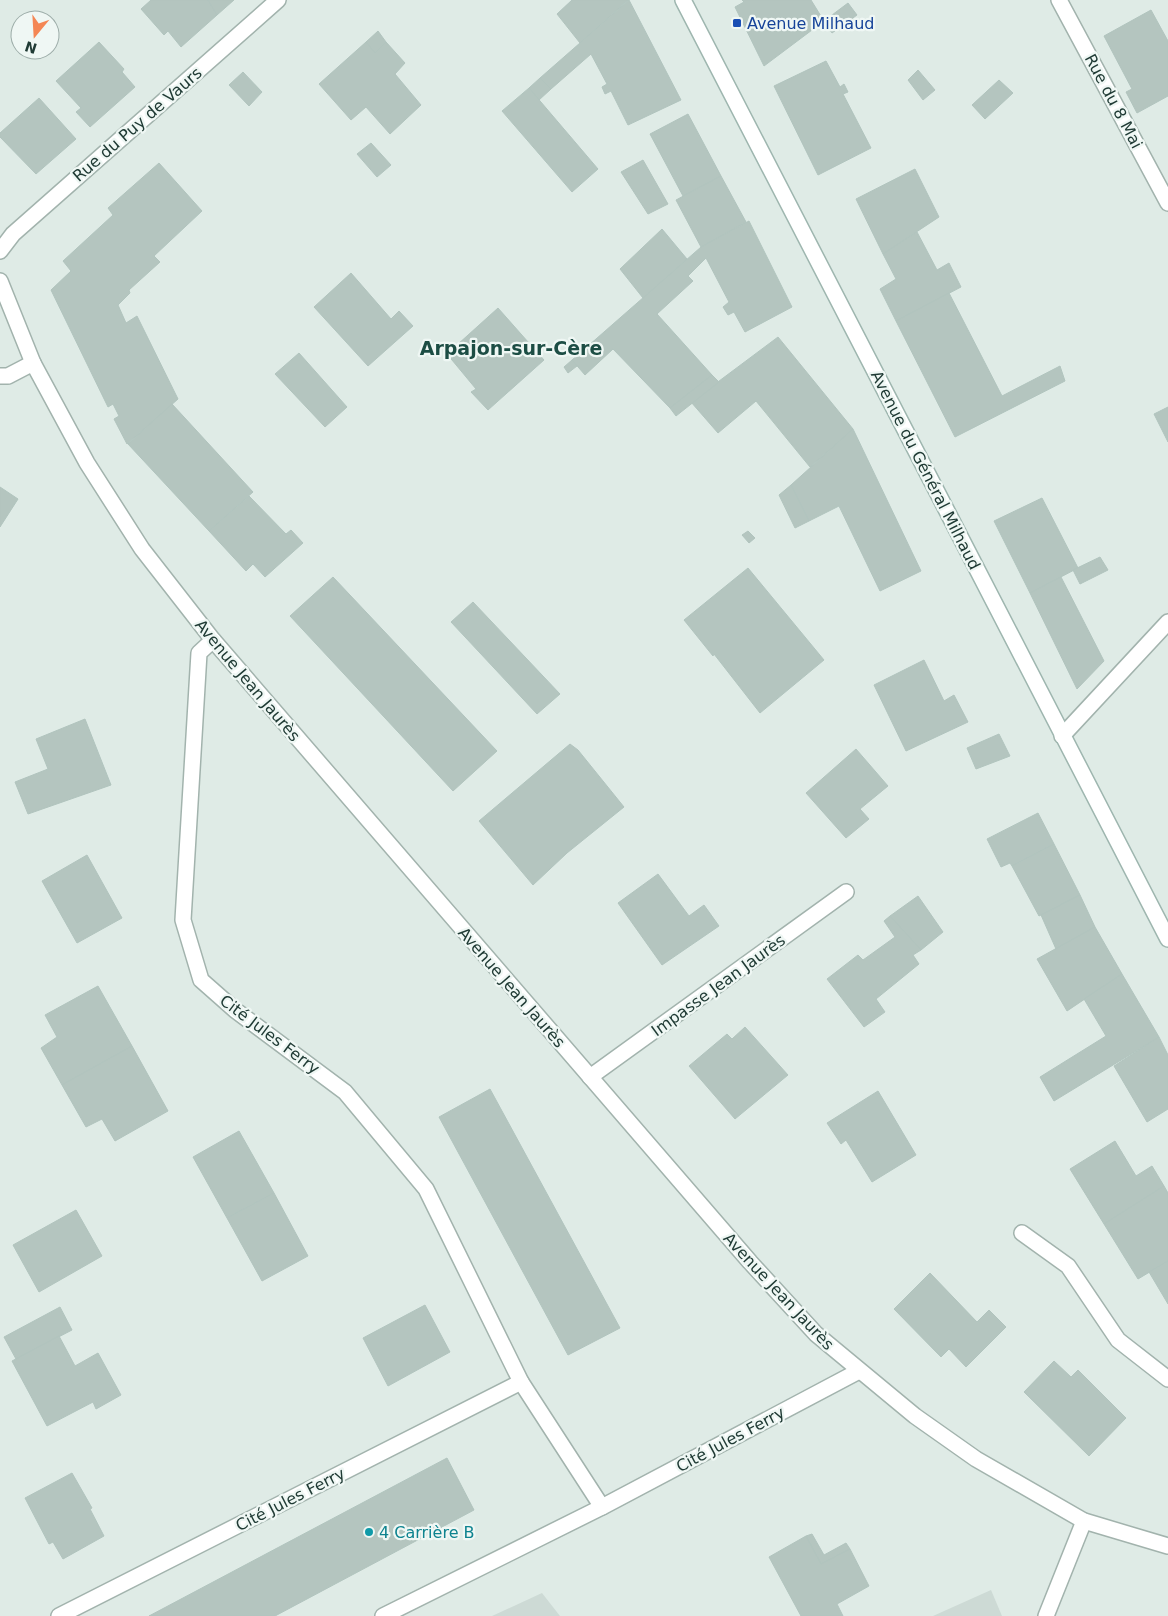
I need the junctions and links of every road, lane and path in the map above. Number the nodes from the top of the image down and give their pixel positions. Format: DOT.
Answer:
graph roads {
  1 [pos="278,0"];
  2 [pos="684,0"];
  3 [pos="1059,0"];
  4 [pos="1168,203"];
  5 [pos="0,251"];
  6 [pos="0,281"];
  7 [pos="33,362"];
  8 [pos="0,376"];
  9 [pos="1168,622"];
  10 [pos="213,640"];
  11 [pos="1062,736"];
  12 [pos="846,892"];
  13 [pos="1168,939"];
  14 [pos="590,1078"];
  15 [pos="1022,1233"];
  16 [pos="859,1372"];
  17 [pos="1168,1379"];
  18 [pos="521,1382"];
  19 [pos="602,1506"];
  20 [pos="1084,1521"];
  21 [pos="1168,1546"];
  22 [pos="59,1616"];
  23 [pos="384,1616"];
  24 [pos="1046,1616"];
  1 -- 5 [label="street, Rue du Puy de Vaurs"];
  2 -- 11 [label="street, Avenue du Général Milhaud"];
  3 -- 4 [label="street, Rue du 8 Mai"];
  6 -- 7 [label="street, Avenue Jean Jaurès"];
  7 -- 8 [label="street"];
  7 -- 10 [label="street, Avenue Jean Jaurès"];
  9 -- 11 [label="street"];
  10 -- 14 [label="street, Avenue Jean Jaurès"];
  10 -- 18 [label="street, Cité Jules Ferry"];
  11 -- 13 [label="street, Avenue du Général Milhaud"];
  12 -- 14 [label="street, Impasse Jean Jaurès"];
  14 -- 16 [label="street, Avenue Jean Jaurès"];
  15 -- 17 [label="street"];
  16 -- 19 [label="street, Cité Jules Ferry"];
  16 -- 20 [label="street, Avenue Jean Jaurès"];
  18 -- 19 [label="street, Cité Jules Ferry"];
  18 -- 22 [label="street, Cité Jules Ferry"];
  19 -- 23 [label="street, Cité Jules Ferry"];
  20 -- 21 [label="street, Avenue Jean Jaurès"];
  20 -- 24 [label="street"];
}
